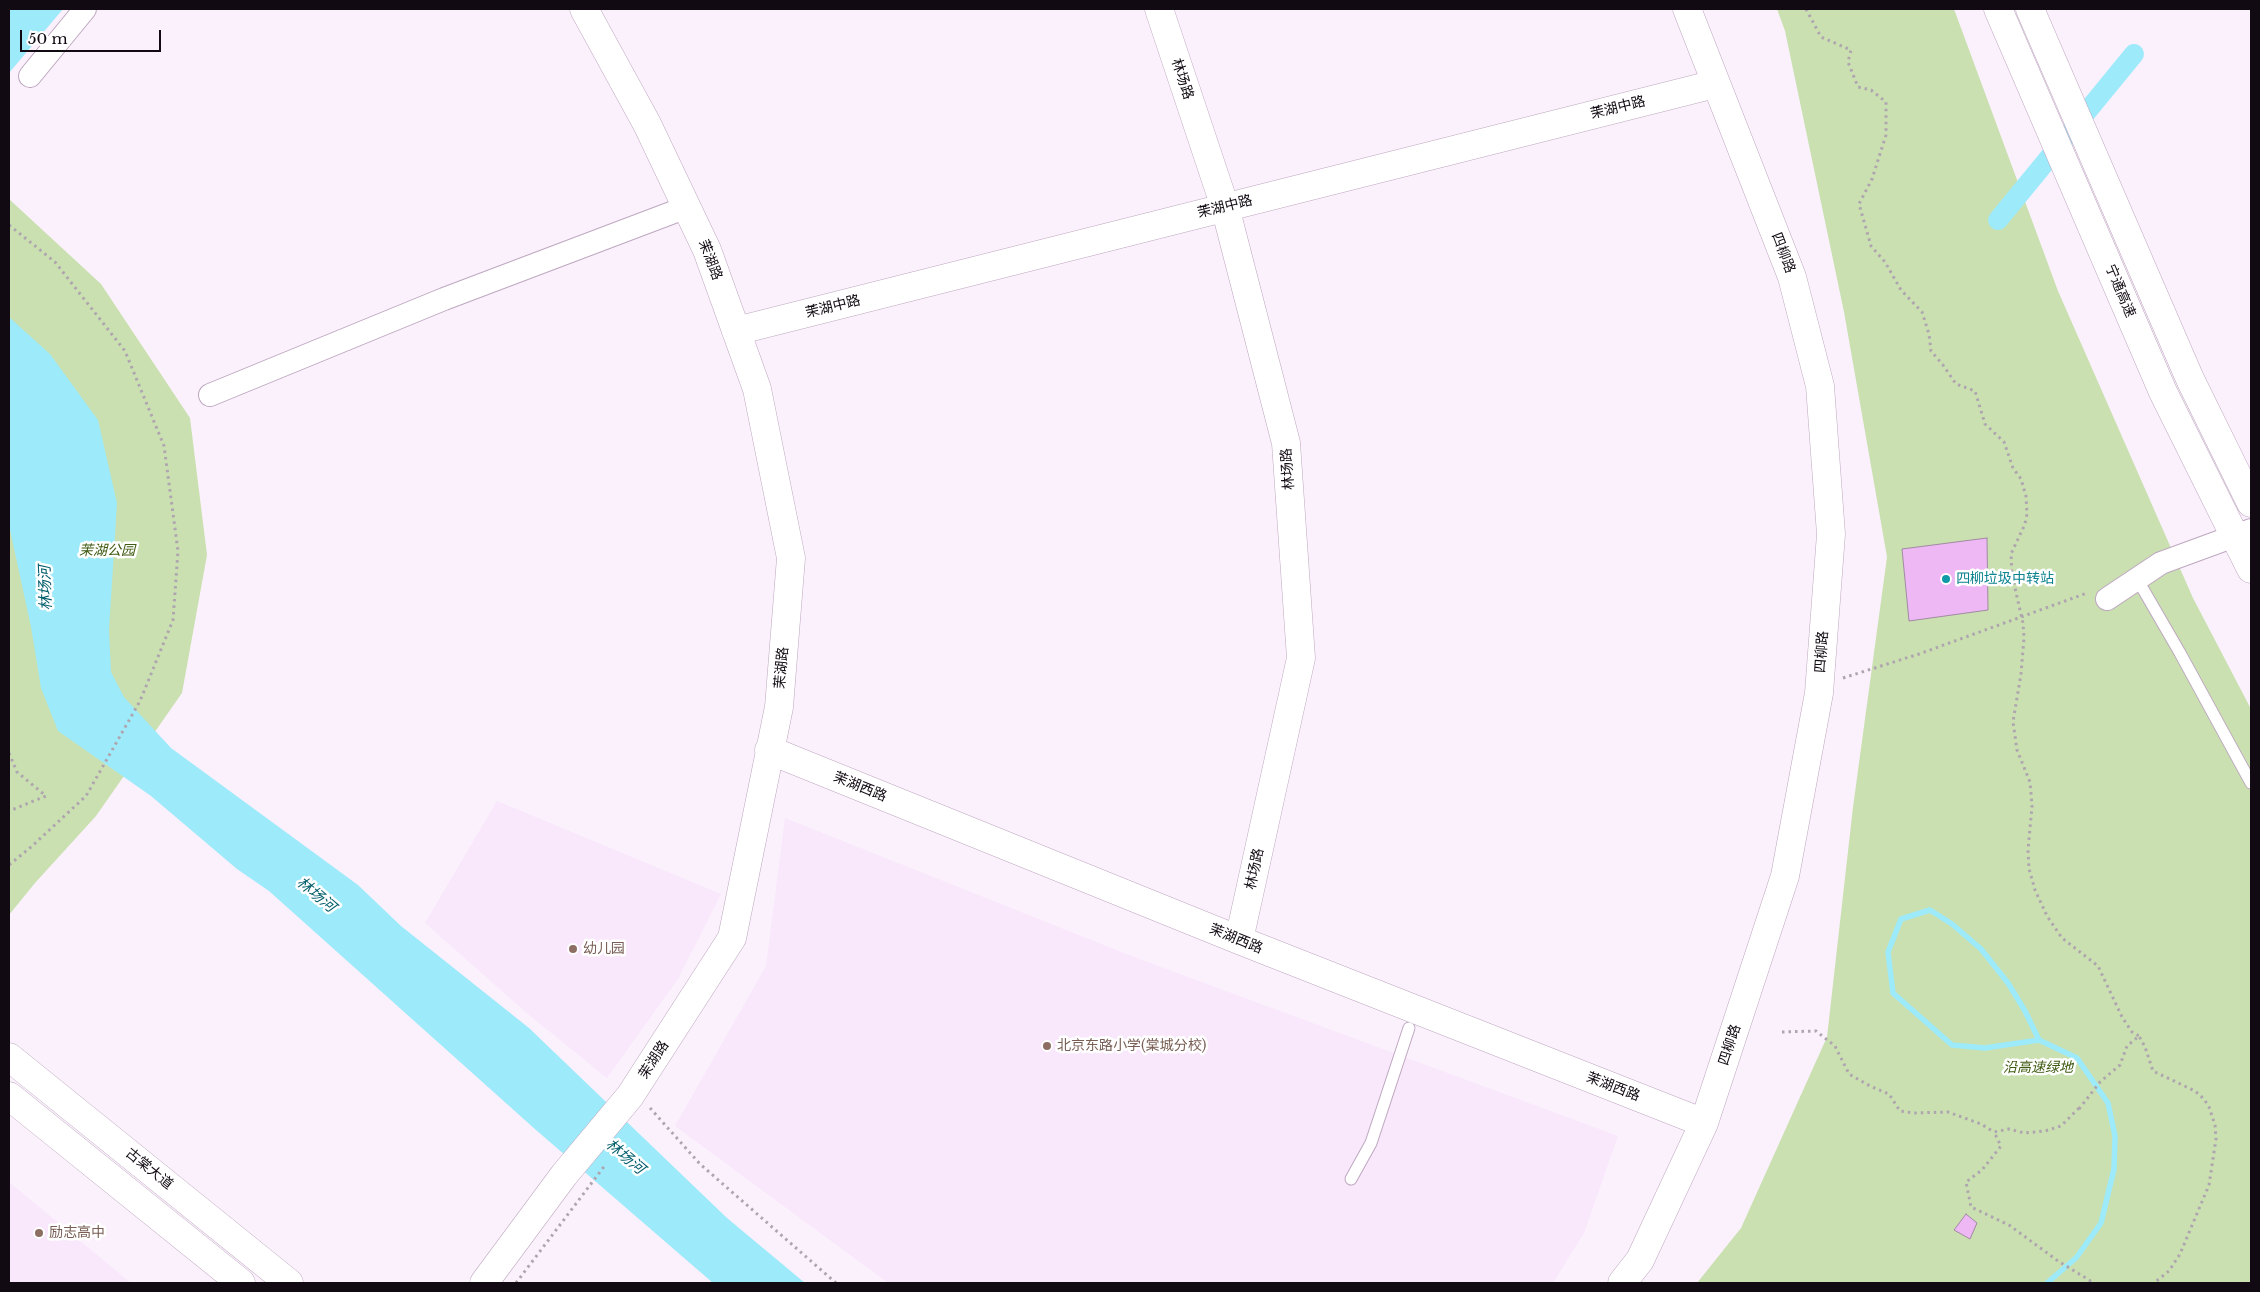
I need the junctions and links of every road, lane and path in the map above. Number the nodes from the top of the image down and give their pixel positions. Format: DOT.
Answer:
graph roads {
  1 [pos="86,9"];
  2 [pos="584,9"];
  3 [pos="1159,9"];
  4 [pos="1687,9"];
  5 [pos="1806,9"];
  6 [pos="1998,9"];
  7 [pos="2030,9"];
  8 [pos="30,76"];
  9 [pos="1715,84"];
  10 [pos="687,207"];
  11 [pos="1225,207"];
  12 [pos="9,225"];
  13 [pos="736,331"];
  14 [pos="210,395"];
  15 [pos="2251,503"];
  16 [pos="2243,533"];
  17 [pos="2251,569"];
  18 [pos="2135,576"];
  19 [pos="2099,596"];
  20 [pos="1820,682"];
  21 [pos="769,750"];
  22 [pos="9,753"];
  23 [pos="2251,783"];
  24 [pos="9,811"];
  25 [pos="9,864"];
  26 [pos="1239,940"];
  27 [pos="1409,1028"];
  28 [pos="1782,1032"];
  29 [pos="2139,1036"];
  30 [pos="9,1057"];
  31 [pos="9,1096"];
  32 [pos="2085,1100"];
  33 [pos="640,1102"];
  34 [pos="2079,1109"];
  35 [pos="1704,1123"];
  36 [pos="1994,1132"];
  37 [pos="1351,1179"];
  38 [pos="590,1184"];
  39 [pos="241,1283"];
  40 [pos="289,1283"];
  41 [pos="484,1283"];
  42 [pos="516,1283"];
  43 [pos="836,1283"];
  44 [pos="1622,1283"];
  45 [pos="2094,1283"];
  46 [pos="2154,1283"];
  1 -- 8 [label="street"];
  2 -- 10 [label="main road, 茉湖路"];
  3 -- 11 [label="main road, 林场路"];
  4 -- 9 [label="main road, 四柳路"];
  5 -- 29 [label="path"];
  6 -- 16 [label="main road, 宁通高速"];
  7 -- 15 [label="main road"];
  9 -- 11 [label="main road, 茉湖中路"];
  9 -- 20 [label="main road, 四柳路"];
  10 -- 13 [label="main road, 茉湖路"];
  10 -- 14 [label="street"];
  11 -- 13 [label="main road, 茉湖中路"];
  11 -- 26 [label="main road, 林场路"];
  12 -- 25 [label="path"];
  13 -- 21 [label="main road, 茉湖路"];
  16 -- 17 [label="main road, 宁通高速"];
  16 -- 19 [label="street"];
  18 -- 23 [label="lane"];
  19 -- 20 [label="path"];
  20 -- 35 [label="main road, 四柳路"];
  21 -- 26 [label="main road, 茉湖西路"];
  21 -- 33 [label="main road, 茉湖路"];
  22 -- 24 [label="path"];
  26 -- 35 [label="main road, 茉湖西路"];
  27 -- 37 [label="lane"];
  28 -- 36 [label="path"];
  29 -- 32 [label="path"];
  29 -- 46 [label="path"];
  30 -- 40 [label="main road, 古棠大道"];
  31 -- 39 [label="main road"];
  32 -- 34 [label="path"];
  32 -- 36 [label="path"];
  33 -- 41 [label="main road, 茉湖路"];
  33 -- 43 [label="path"];
  35 -- 44 [label="main road, 四柳路"];
  36 -- 45 [label="path"];
  38 -- 42 [label="path"];
}
